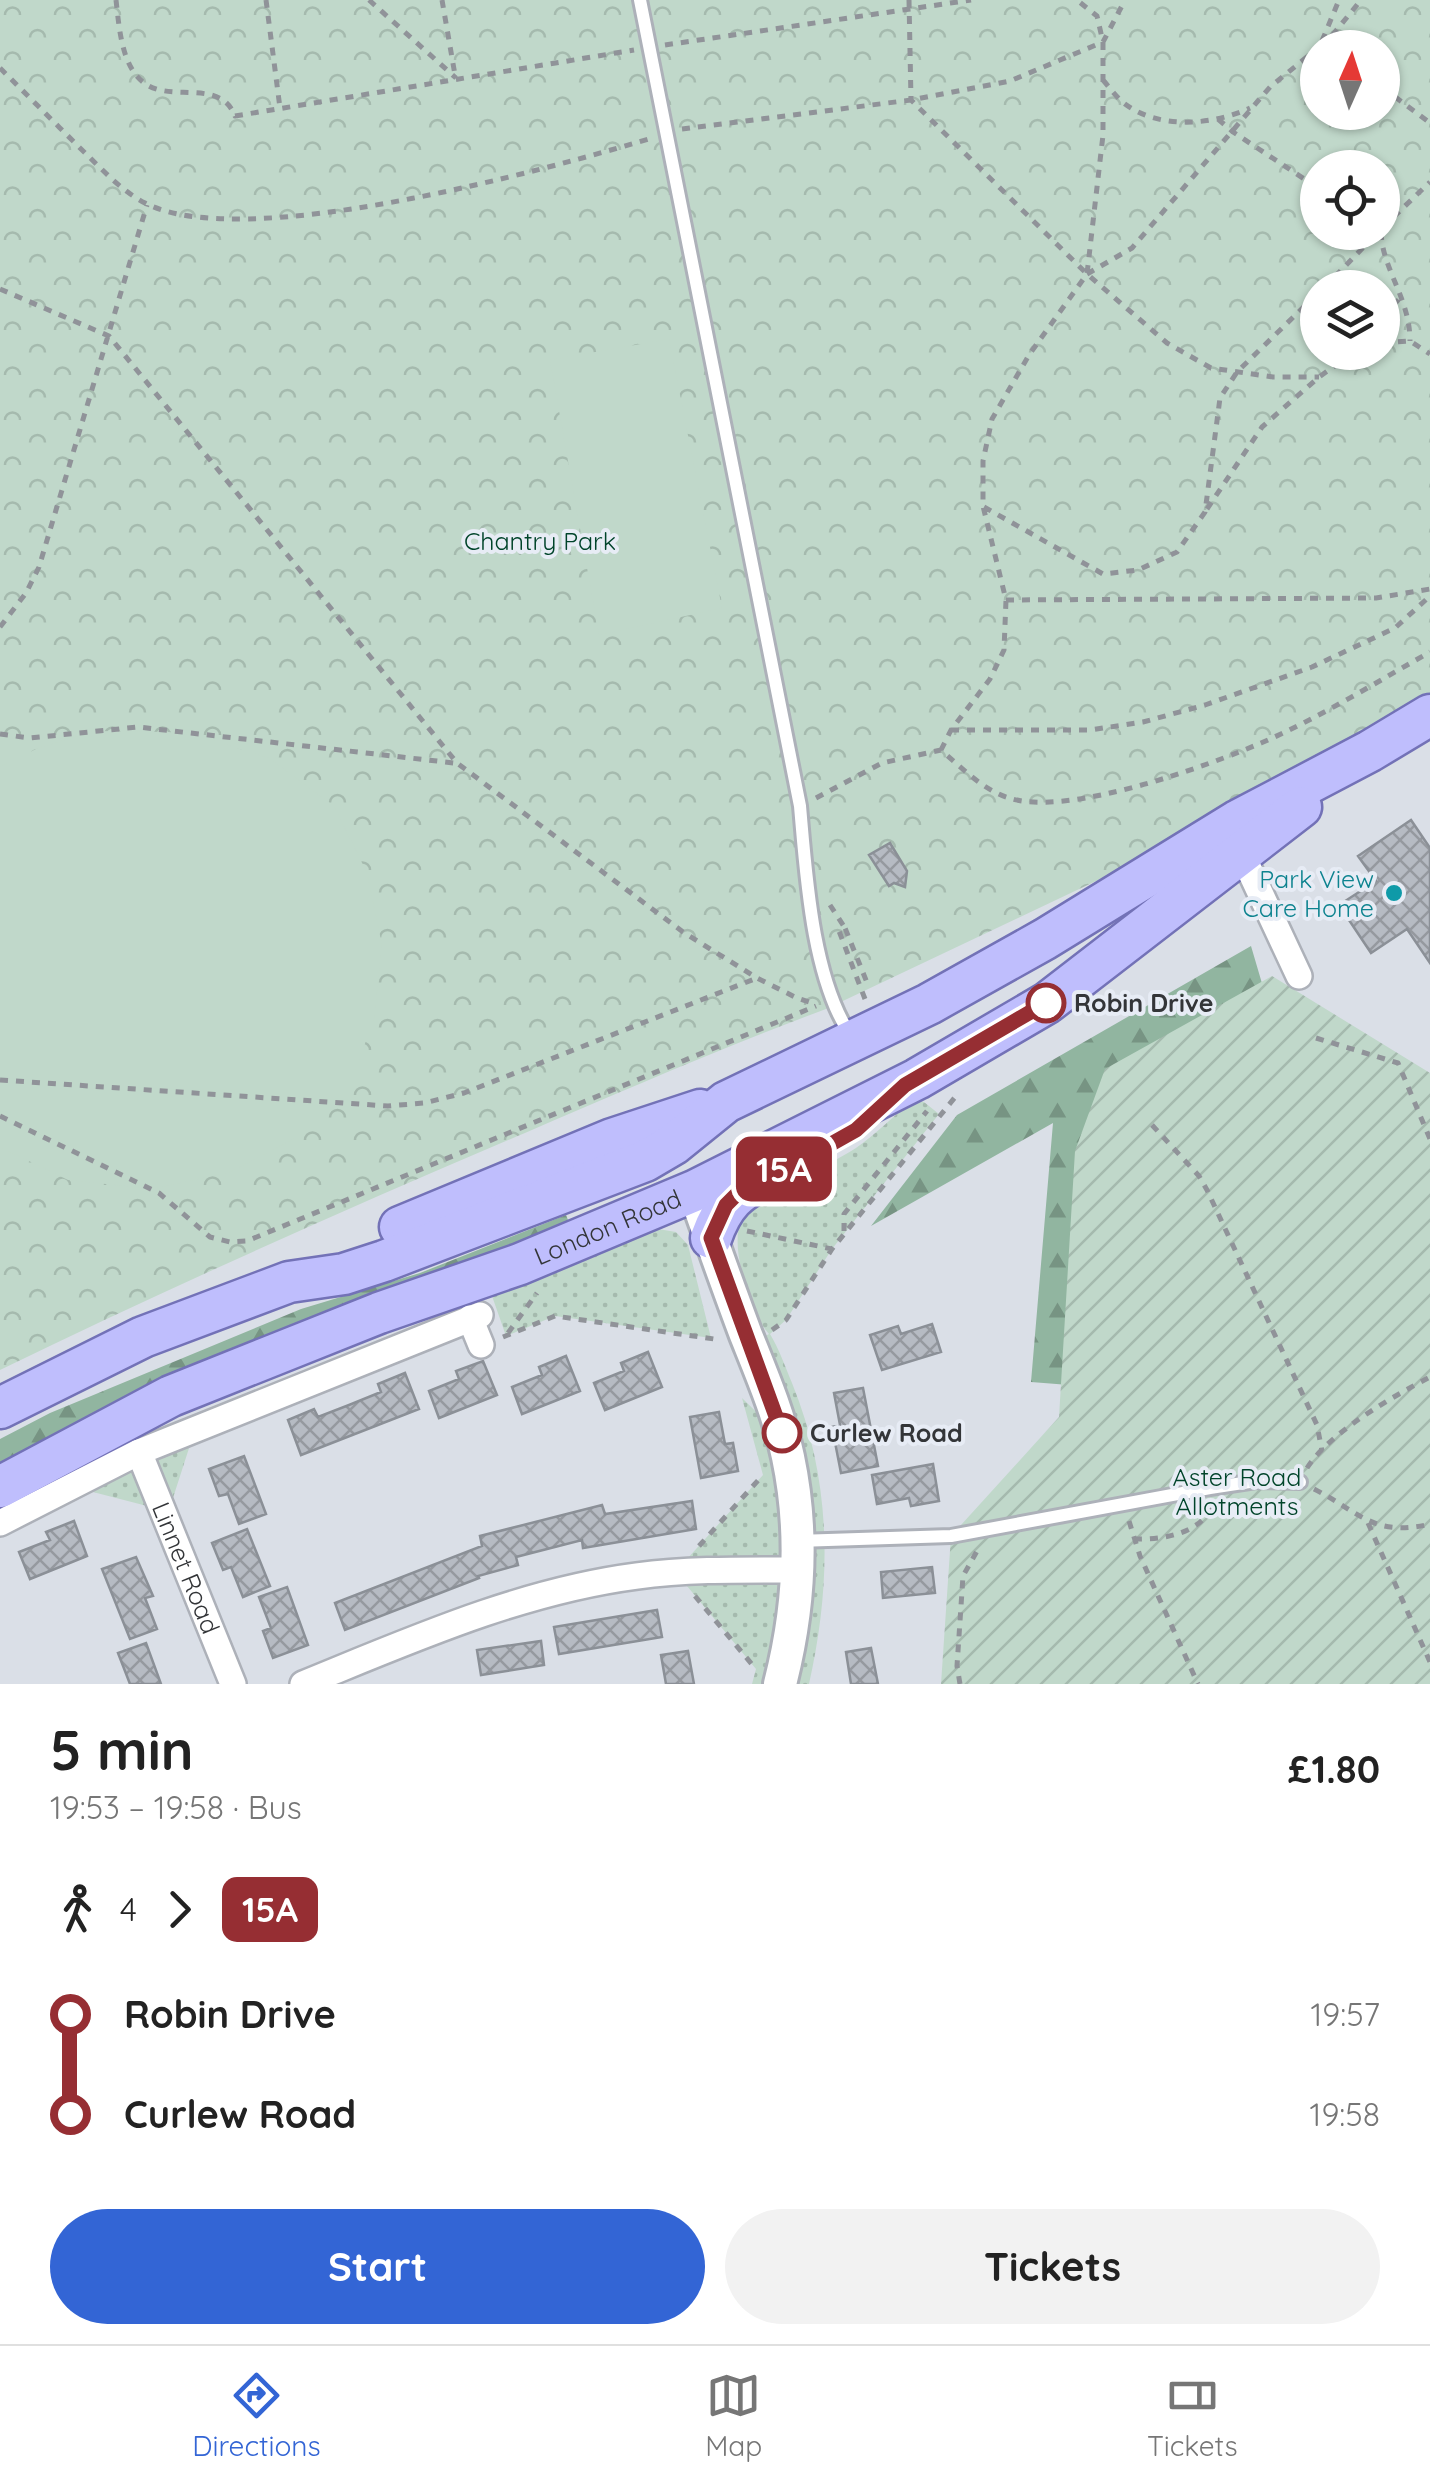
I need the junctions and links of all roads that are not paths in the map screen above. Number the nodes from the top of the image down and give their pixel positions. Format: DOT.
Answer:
graph roads {
  1 [pos="640,0"];
  2 [pos="1430,716"];
  3 [pos="1370,751"];
  4 [pos="1242,854"];
  5 [pos="1300,976"];
  6 [pos="855,1042"];
  7 [pos="914,1094"];
  8 [pos="726,1102"];
  9 [pos="674,1144"];
  10 [pos="694,1191"];
  11 [pos="711,1238"];
  12 [pos="290,1282"];
  13 [pos="482,1345"];
  14 [pos="0,1408"];
  15 [pos="138,1452"];
  16 [pos="1300,1482"];
  17 [pos="0,1487"];
  18 [pos="0,1523"];
  19 [pos="797,1555"];
  20 [pos="768,1676"];
  21 [pos="232,1684"];
  22 [pos="304,1684"];
  1 -- 6 [label="lane"];
  2 -- 3 [label="main road, London Road"];
  3 -- 4 [label="main road, London Road"];
  3 -- 6 [label="main road, London Road"];
  4 -- 5 [label="street"];
  4 -- 7 [label="main road, London Road"];
  6 -- 8 [label="main road, London Road"];
  7 -- 10 [label="main road, London Road"];
  7 -- 11 [label="main road"];
  8 -- 9 [label="main road, London Road"];
  8 -- 12 [label="main road"];
  9 -- 10 [label="main road"];
  9 -- 12 [label="main road, London Road"];
  10 -- 11 [label="street"];
  10 -- 17 [label="main road, London Road"];
  11 -- 19 [label="street"];
  12 -- 14 [label="main road, London Road"];
  13 -- 15 [label="street"];
  15 -- 18 [label="street"];
  15 -- 21 [label="street, Linnet Road"];
  16 -- 19 [label="lane"];
  19 -- 20 [label="street"];
  19 -- 22 [label="street"];
}
